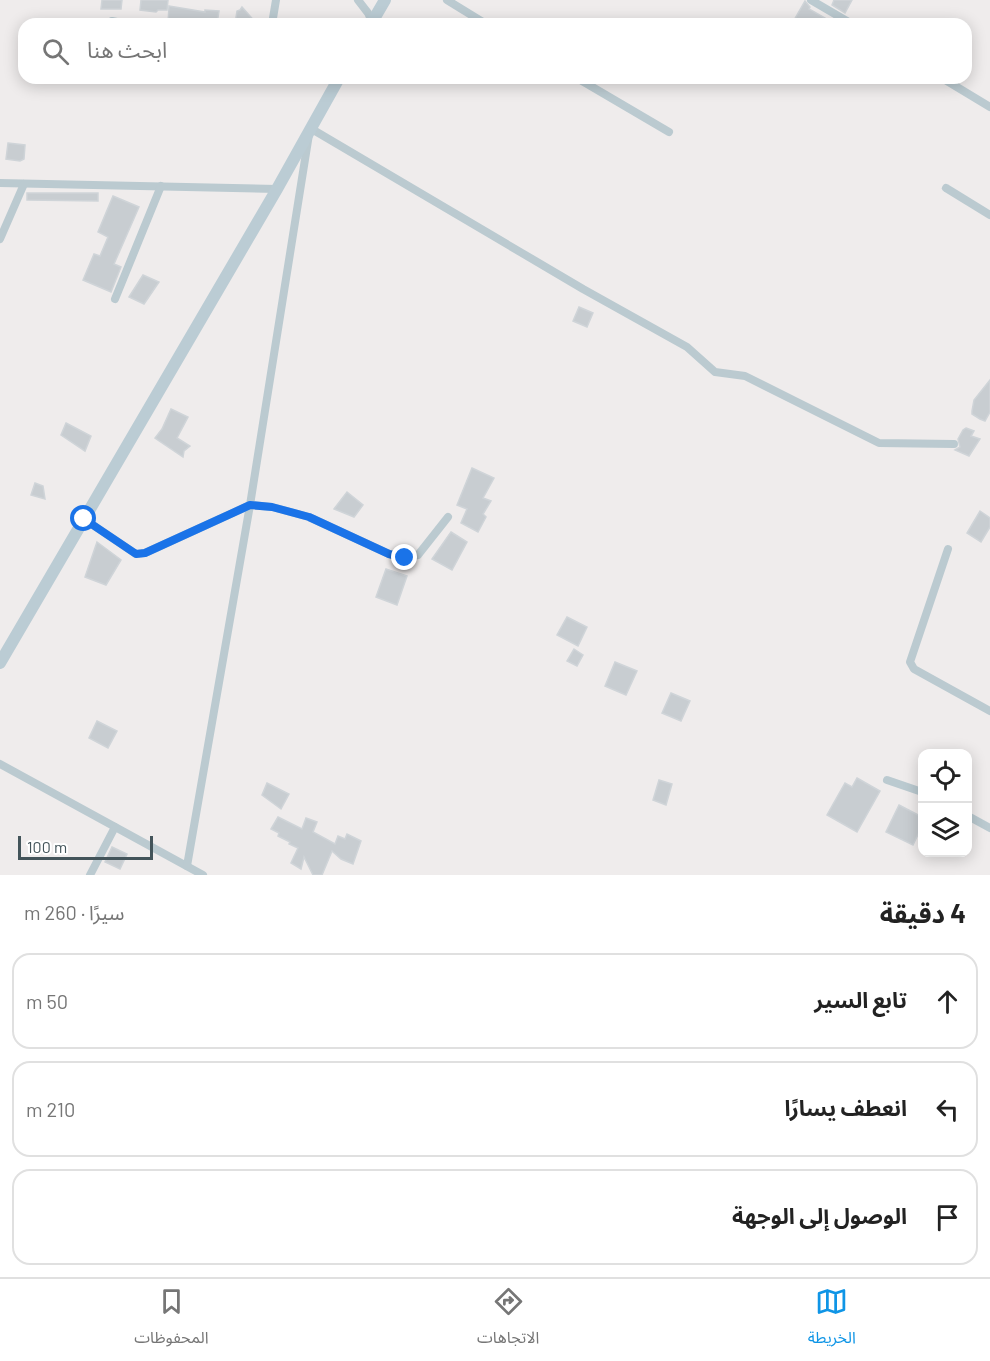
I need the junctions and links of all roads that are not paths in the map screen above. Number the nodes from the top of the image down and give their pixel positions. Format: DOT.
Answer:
graph roads {
  1 [pos="276,0"];
  2 [pos="358,0"];
  3 [pos="385,0"];
  4 [pos="447,0"];
  5 [pos="811,0"];
  6 [pos="273,18"];
  7 [pos="370,18"];
  8 [pos="374,18"];
  9 [pos="476,18"];
  10 [pos="842,18"];
  11 [pos="336,84"];
  12 [pos="587,84"];
  13 [pos="952,84"];
  14 [pos="990,107"];
  15 [pos="310,128"];
  16 [pos="669,132"];
  17 [pos="0,183"];
  18 [pos="24,184"];
  19 [pos="162,186"];
  20 [pos="946,188"];
  21 [pos="277,189"];
  22 [pos="990,215"];
  23 [pos="0,239"];
  24 [pos="115,299"];
  25 [pos="954,444"];
  26 [pos="250,505"];
  27 [pos="448,517"];
  28 [pos="84,519"];
  29 [pos="948,549"];
  30 [pos="0,663"];
  31 [pos="990,711"];
  32 [pos="0,764"];
  33 [pos="887,780"];
  34 [pos="918,791"];
  35 [pos="972,818"];
  36 [pos="115,827"];
  37 [pos="990,828"];
  38 [pos="187,866"];
  39 [pos="90,875"];
  40 [pos="203,875"];
  1 -- 6 [label="street"];
  2 -- 7 [label="street"];
  3 -- 8 [label="street"];
  4 -- 9 [label="street"];
  5 -- 10 [label="street"];
  11 -- 15 [label="street"];
  12 -- 16 [label="street"];
  13 -- 14 [label="street"];
  15 -- 21 [label="street"];
  15 -- 25 [label="street"];
  15 -- 26 [label="street"];
  17 -- 18 [label="street"];
  18 -- 19 [label="street"];
  18 -- 23 [label="street"];
  19 -- 21 [label="street"];
  19 -- 24 [label="street"];
  20 -- 22 [label="street"];
  21 -- 28 [label="street"];
  26 -- 27 [label="street"];
  26 -- 28 [label="street"];
  26 -- 38 [label="street"];
  28 -- 30 [label="street"];
  29 -- 31 [label="street"];
  32 -- 36 [label="street"];
  33 -- 34 [label="street"];
  35 -- 37 [label="street"];
  36 -- 38 [label="street"];
  36 -- 39 [label="street"];
  38 -- 40 [label="street"];
}
